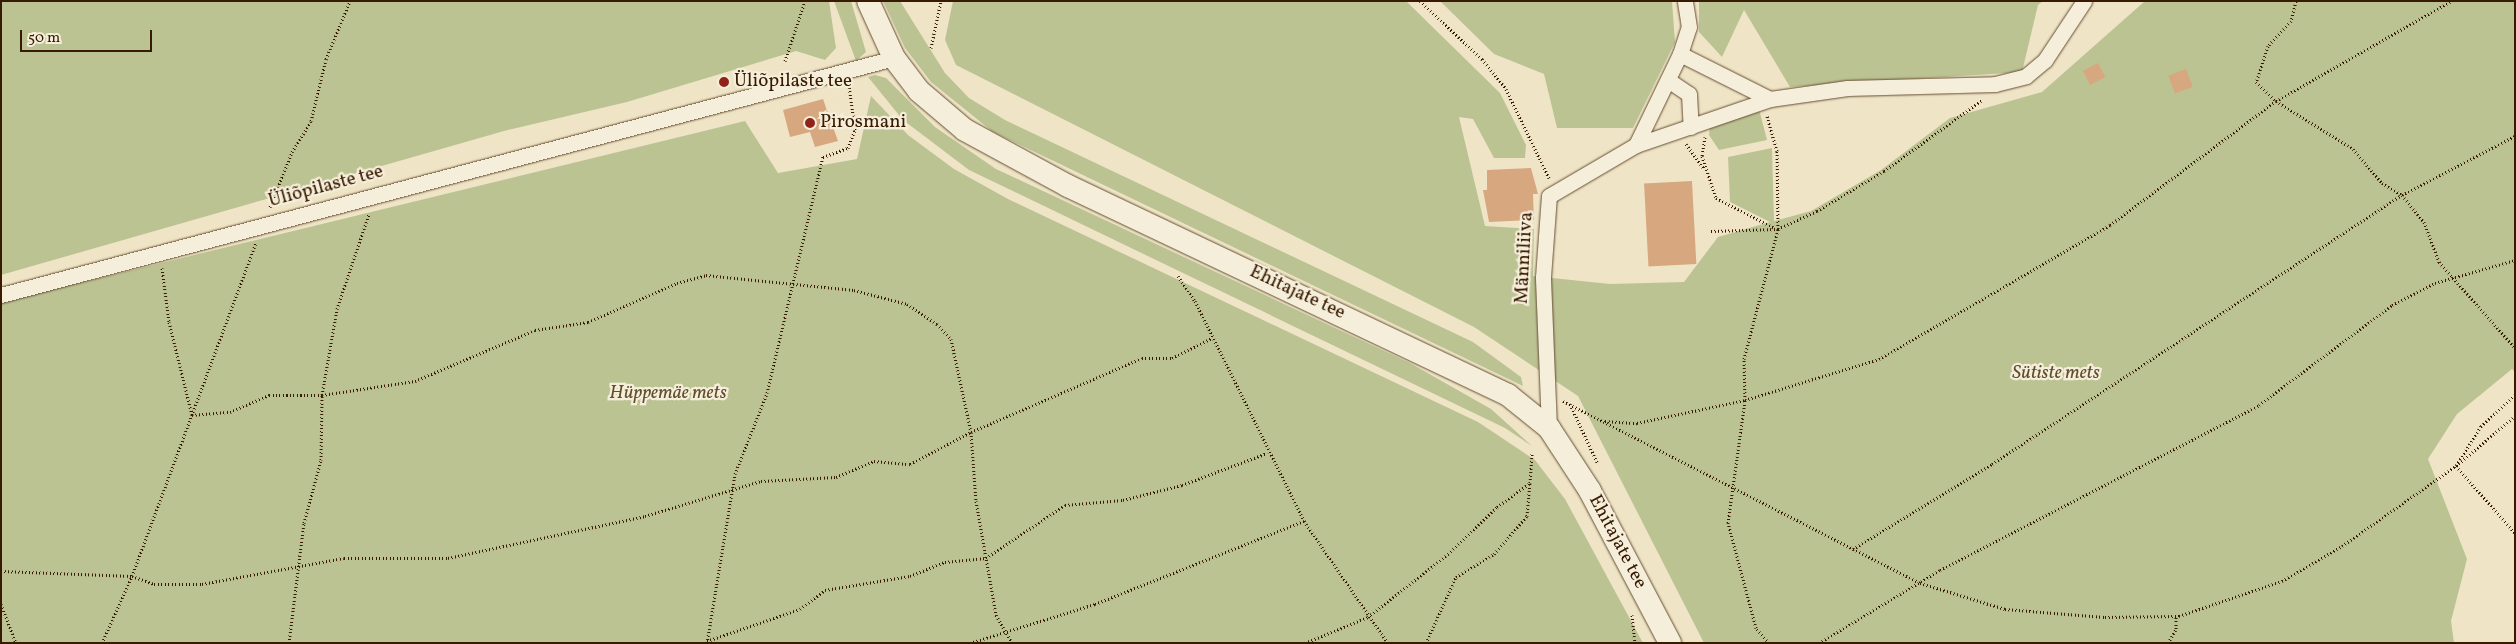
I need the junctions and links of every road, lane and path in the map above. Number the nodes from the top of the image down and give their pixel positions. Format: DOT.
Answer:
graph roads {
  1 [pos="350,1"];
  2 [pos="804,1"];
  3 [pos="868,1"];
  4 [pos="941,1"];
  5 [pos="1420,1"];
  6 [pos="1685,1"];
  7 [pos="2084,1"];
  8 [pos="2296,1"];
  9 [pos="2451,1"];
  10 [pos="931,48"];
  11 [pos="1680,54"];
  12 [pos="894,58"];
  13 [pos="785,61"];
  14 [pos="846,72"];
  15 [pos="1668,80"];
  16 [pos="2010,80"];
  17 [pos="1765,100"];
  18 [pos="2276,101"];
  19 [pos="1694,125"];
  20 [pos="1673,135"];
  21 [pos="2515,136"];
  22 [pos="1636,145"];
  23 [pos="1705,171"];
  24 [pos="1555,192"];
  25 [pos="376,195"];
  26 [pos="2402,195"];
  27 [pos="263,224"];
  28 [pos="1778,229"];
  29 [pos="1711,231"];
  30 [pos="160,252"];
  31 [pos="2515,260"];
  32 [pos="1178,276"];
  33 [pos="2453,277"];
  34 [pos="793,284"];
  35 [pos="1,295"];
  36 [pos="1212,338"];
  37 [pos="2515,348"];
  38 [pos="1551,394"];
  39 [pos="322,395"];
  40 [pos="2515,395"];
  41 [pos="1745,400"];
  42 [pos="192,415"];
  43 [pos="2515,416"];
  44 [pos="1602,421"];
  45 [pos="1549,428"];
  46 [pos="971,432"];
  47 [pos="1532,452"];
  48 [pos="1267,453"];
  49 [pos="2456,466"];
  50 [pos="1530,483"];
  51 [pos="732,488"];
  52 [pos="1735,489"];
  53 [pos="1304,521"];
  54 [pos="2515,533"];
  55 [pos="1853,549"];
  56 [pos="986,558"];
  57 [pos="299,568"];
  58 [pos="1,571"];
  59 [pos="132,576"];
  60 [pos="1920,583"];
  61 [pos="1,604"];
  62 [pos="1632,615"];
  63 [pos="2176,616"];
  64 [pos="1368,617"];
  65 [pos="1007,631"];
  66 [pos="707,642"];
  67 [pos="16,643"];
  68 [pos="102,643"];
  69 [pos="288,643"];
  70 [pos="970,643"];
  71 [pos="1012,643"];
  72 [pos="1305,643"];
  73 [pos="1388,643"];
  74 [pos="1426,643"];
  75 [pos="1635,643"];
  76 [pos="1670,643"];
  77 [pos="1769,643"];
  78 [pos="1820,643"];
  79 [pos="2168,643"];
  1 -- 27 [label="path"];
  2 -- 13 [label="path"];
  3 -- 12 [label="main road, Ehitajate tee"];
  4 -- 10 [label="path"];
  5 -- 24 [label="path"];
  6 -- 11 [label="street"];
  7 -- 16 [label="street"];
  8 -- 18 [label="path"];
  9 -- 18 [label="path"];
  11 -- 15 [label="street"];
  11 -- 17 [label="street"];
  12 -- 14 [label="street, Üliõpilaste tee"];
  12 -- 45 [label="main road, Ehitajate tee"];
  14 -- 25 [label="street, Üliõpilaste tee"];
  14 -- 34 [label="path"];
  15 -- 19 [label="street"];
  15 -- 22 [label="street"];
  16 -- 17 [label="street, Männiliiva"];
  16 -- 28 [label="path"];
  17 -- 19 [label="street, Männiliiva"];
  17 -- 28 [label="path"];
  18 -- 26 [label="path"];
  18 -- 41 [label="path"];
  19 -- 20 [label="street, Männiliiva"];
  19 -- 23 [label="path"];
  20 -- 22 [label="street, Männiliiva"];
  20 -- 23 [label="path"];
  21 -- 26 [label="path"];
  22 -- 24 [label="street, Männiliiva"];
  23 -- 28 [label="path"];
  24 -- 38 [label="street, Männiliiva"];
  25 -- 27 [label="street, Üliõpilaste tee"];
  25 -- 39 [label="path"];
  26 -- 33 [label="path"];
  26 -- 55 [label="path"];
  27 -- 30 [label="street, Üliõpilaste tee"];
  27 -- 42 [label="path"];
  28 -- 29 [label="path"];
  28 -- 41 [label="path"];
  30 -- 35 [label="street, Üliõpilaste tee"];
  30 -- 42 [label="path"];
  31 -- 33 [label="path"];
  32 -- 36 [label="path"];
  33 -- 37 [label="path"];
  33 -- 60 [label="path"];
  34 -- 39 [label="path"];
  34 -- 46 [label="path"];
  34 -- 51 [label="path"];
  36 -- 46 [label="path"];
  36 -- 48 [label="path"];
  38 -- 44 [label="path"];
  38 -- 45 [label="street, Männiliiva"];
  39 -- 42 [label="path"];
  39 -- 57 [label="path"];
  40 -- 49 [label="path"];
  41 -- 44 [label="path"];
  41 -- 52 [label="path"];
  42 -- 59 [label="path"];
  43 -- 49 [label="path"];
  44 -- 52 [label="path"];
  45 -- 76 [label="main road, Ehitajate tee"];
  46 -- 51 [label="path"];
  46 -- 56 [label="path"];
  47 -- 50 [label="path"];
  48 -- 53 [label="path"];
  48 -- 56 [label="path"];
  49 -- 54 [label="path"];
  49 -- 63 [label="path"];
  50 -- 64 [label="path"];
  50 -- 74 [label="path"];
  51 -- 57 [label="path"];
  51 -- 66 [label="path"];
  52 -- 55 [label="path"];
  52 -- 77 [label="path"];
  53 -- 64 [label="path"];
  53 -- 65 [label="path"];
  55 -- 60 [label="path"];
  56 -- 65 [label="path"];
  56 -- 66 [label="path"];
  57 -- 59 [label="path"];
  57 -- 69 [label="path"];
  58 -- 59 [label="path"];
  59 -- 68 [label="path"];
  60 -- 63 [label="path"];
  60 -- 78 [label="path"];
  61 -- 67 [label="path"];
  62 -- 75 [label="path"];
  63 -- 79 [label="path"];
  64 -- 72 [label="path"];
  64 -- 73 [label="path"];
  65 -- 70 [label="path"];
  65 -- 71 [label="path"];
}
